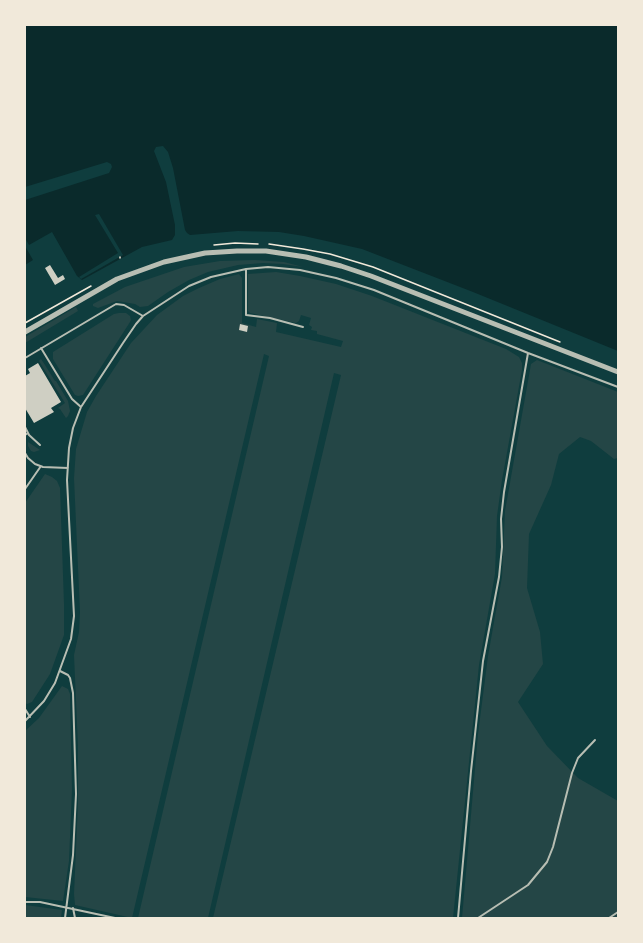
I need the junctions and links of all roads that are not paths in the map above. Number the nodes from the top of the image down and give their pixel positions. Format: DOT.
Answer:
graph roads {
  1 [pos="246,269"];
  2 [pos="143,316"];
  3 [pos="303,327"];
  4 [pos="25,332"];
  5 [pos="41,348"];
  6 [pos="528,353"];
  7 [pos="25,358"];
  8 [pos="618,372"];
  9 [pos="618,387"];
  10 [pos="81,408"];
  11 [pos="25,428"];
  12 [pos="28,433"];
  13 [pos="25,435"];
  14 [pos="40,444"];
  15 [pos="25,453"];
  16 [pos="41,466"];
  17 [pos="68,468"];
  18 [pos="25,489"];
  19 [pos="60,671"];
  20 [pos="25,710"];
  21 [pos="30,717"];
  22 [pos="25,721"];
  23 [pos="594,740"];
  24 [pos="25,902"];
  25 [pos="67,907"];
  26 [pos="73,908"];
  27 [pos="618,912"];
  28 [pos="65,918"];
  29 [pos="75,918"];
  30 [pos="115,918"];
  31 [pos="458,918"];
  32 [pos="478,918"];
  33 [pos="609,918"];
  1 -- 2 [label="lane"];
  1 -- 3 [label="lane"];
  1 -- 6 [label="lane"];
  2 -- 5 [label="lane"];
  2 -- 10 [label="lane"];
  4 -- 8 [label="street"];
  5 -- 7 [label="lane"];
  5 -- 10 [label="lane"];
  6 -- 9 [label="lane"];
  6 -- 31 [label="lane"];
  10 -- 17 [label="lane"];
  11 -- 12 [label="lane"];
  12 -- 13 [label="lane"];
  12 -- 14 [label="lane"];
  15 -- 16 [label="lane"];
  16 -- 17 [label="lane"];
  16 -- 18 [label="lane"];
  17 -- 19 [label="lane"];
  19 -- 21 [label="lane"];
  19 -- 25 [label="lane"];
  20 -- 21 [label="lane"];
  21 -- 22 [label="lane"];
  23 -- 32 [label="lane"];
  24 -- 25 [label="lane"];
  25 -- 26 [label="lane"];
  25 -- 28 [label="lane"];
  26 -- 29 [label="lane"];
  26 -- 30 [label="lane"];
  27 -- 33 [label="lane"];
}
